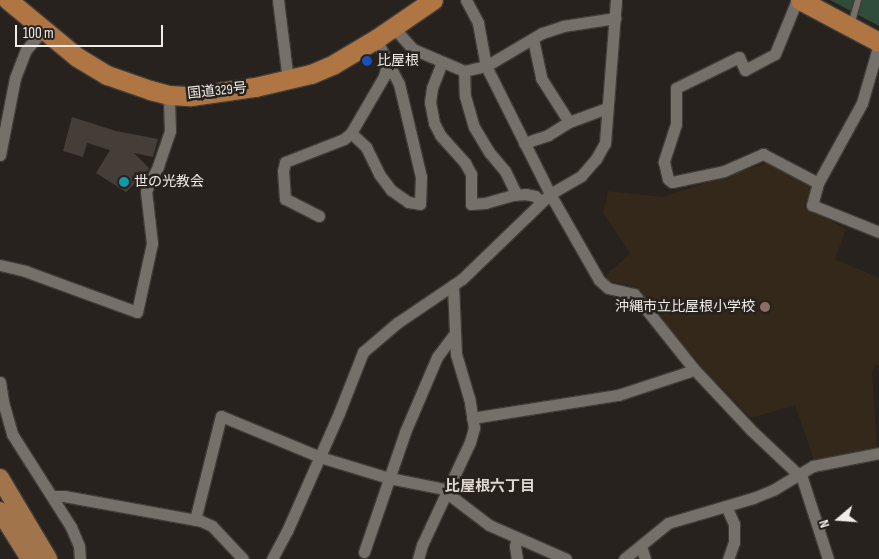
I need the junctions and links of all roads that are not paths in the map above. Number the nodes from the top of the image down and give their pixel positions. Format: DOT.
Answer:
graph roads {
  1 [pos="278,0"];
  2 [pos="433,0"];
  3 [pos="466,0"];
  4 [pos="616,0"];
  5 [pos="799,0"];
  6 [pos="858,0"];
  7 [pos="10,1"];
  8 [pos="615,18"];
  9 [pos="393,27"];
  10 [pos="851,27"];
  11 [pos="43,30"];
  12 [pos="376,39"];
  13 [pos="533,39"];
  14 [pos="879,43"];
  15 [pos="388,62"];
  16 [pos="442,62"];
  17 [pos="486,66"];
  18 [pos="464,71"];
  19 [pos="288,80"];
  20 [pos="169,95"];
  21 [pos="607,108"];
  22 [pos="569,122"];
  23 [pos="351,133"];
  24 [pos="524,143"];
  25 [pos="0,156"];
  26 [pos="818,183"];
  27 [pos="516,194"];
  28 [pos="550,194"];
  29 [pos="541,202"];
  30 [pos="319,216"];
  31 [pos="879,232"];
  32 [pos="0,265"];
  33 [pos="453,285"];
  34 [pos="455,333"];
  35 [pos="693,368"];
  36 [pos="0,382"];
  37 [pos="472,418"];
  38 [pos="879,453"];
  39 [pos="320,457"];
  40 [pos="798,475"];
  41 [pos="0,478"];
  42 [pos="389,478"];
  43 [pos="448,491"];
  44 [pos="53,496"];
  45 [pos="726,506"];
  46 [pos="0,511"];
  47 [pos="195,520"];
  48 [pos="517,538"];
  49 [pos="641,546"];
  50 [pos="364,552"];
  51 [pos="30,559"];
  52 [pos="48,559"];
  53 [pos="80,559"];
  54 [pos="243,559"];
  55 [pos="272,559"];
  56 [pos="418,559"];
  57 [pos="517,559"];
  58 [pos="566,559"];
  59 [pos="624,559"];
  60 [pos="645,559"];
  61 [pos="728,559"];
  62 [pos="828,559"];
  1 -- 19 [label="street"];
  2 -- 9 [label="highway, 国道329号"];
  3 -- 17 [label="street"];
  4 -- 8 [label="street"];
  5 -- 10 [label="highway"];
  5 -- 26 [label="street"];
  6 -- 10 [label="lane"];
  7 -- 11 [label="highway, 国道329号"];
  8 -- 13 [label="street"];
  8 -- 21 [label="street"];
  9 -- 12 [label="highway, 国道329号"];
  9 -- 16 [label="street"];
  10 -- 14 [label="highway"];
  11 -- 20 [label="highway, 国道329号"];
  11 -- 25 [label="street"];
  12 -- 15 [label="street"];
  12 -- 19 [label="highway, 国道329号"];
  13 -- 17 [label="street"];
  13 -- 22 [label="street"];
  14 -- 26 [label="street"];
  15 -- 23 [label="street"];
  15 -- 23 [label="street"];
  16 -- 18 [label="street"];
  16 -- 27 [label="street"];
  17 -- 18 [label="street"];
  17 -- 24 [label="street"];
  18 -- 27 [label="street"];
  19 -- 20 [label="highway, 国道329号"];
  20 -- 32 [label="street"];
  21 -- 22 [label="street"];
  21 -- 28 [label="street"];
  22 -- 24 [label="street"];
  23 -- 30 [label="street"];
  24 -- 28 [label="street"];
  26 -- 31 [label="street"];
  27 -- 29 [label="street"];
  28 -- 29 [label="street"];
  28 -- 35 [label="street"];
  29 -- 33 [label="street"];
  33 -- 34 [label="street"];
  33 -- 39 [label="street"];
  34 -- 37 [label="street"];
  34 -- 42 [label="street"];
  35 -- 37 [label="street"];
  35 -- 40 [label="street"];
  36 -- 44 [label="street"];
  37 -- 43 [label="street"];
  38 -- 40 [label="street"];
  39 -- 42 [label="street"];
  39 -- 47 [label="street"];
  39 -- 55 [label="street"];
  40 -- 45 [label="street"];
  40 -- 62 [label="street"];
  41 -- 52 [label="main road"];
  42 -- 43 [label="street"];
  42 -- 50 [label="street"];
  43 -- 48 [label="street"];
  43 -- 56 [label="street"];
  44 -- 47 [label="street"];
  44 -- 53 [label="street"];
  45 -- 49 [label="street"];
  45 -- 61 [label="street"];
  46 -- 51 [label="main road"];
  47 -- 54 [label="street"];
  48 -- 57 [label="street"];
  48 -- 58 [label="street"];
  49 -- 59 [label="street"];
  49 -- 60 [label="street"];
}
